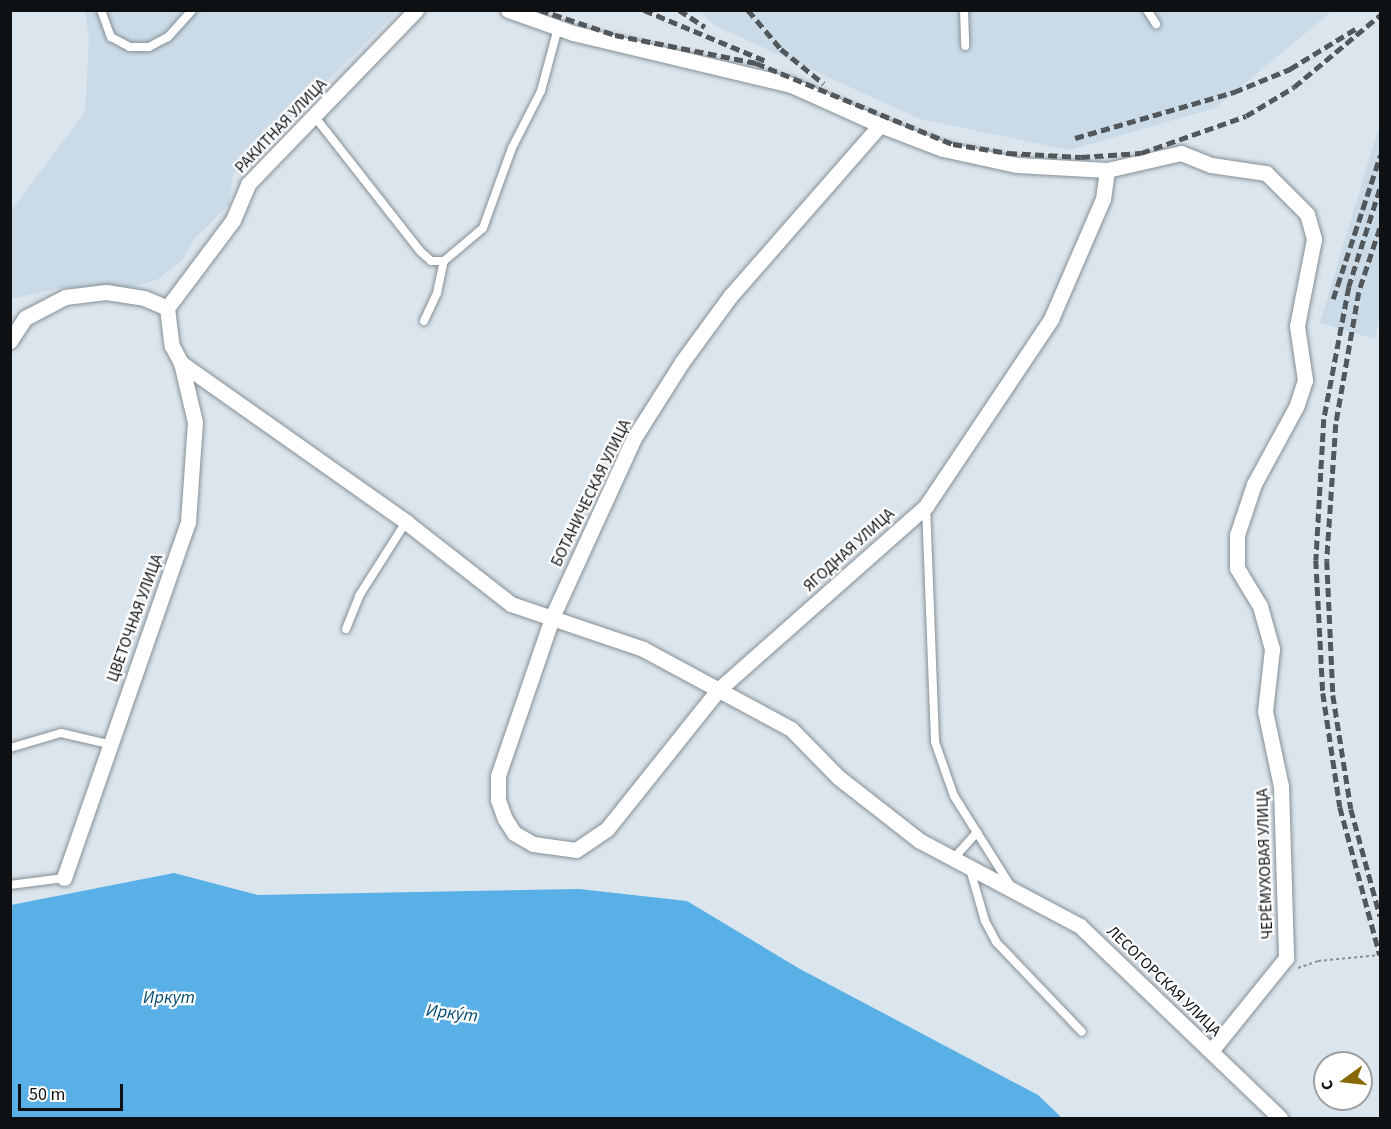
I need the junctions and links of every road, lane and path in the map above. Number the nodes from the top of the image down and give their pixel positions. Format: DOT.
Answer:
graph roads {
  1 [pos="100,10"];
  2 [pos="192,10"];
  3 [pos="508,10"];
  4 [pos="964,10"];
  5 [pos="1147,10"];
  6 [pos="414,11"];
  7 [pos="1156,24"];
  8 [pos="558,27"];
  9 [pos="965,46"];
  10 [pos="315,117"];
  11 [pos="880,125"];
  12 [pos="1107,170"];
  13 [pos="444,261"];
  14 [pos="167,308"];
  15 [pos="424,321"];
  16 [pos="10,341"];
  17 [pos="181,363"];
  18 [pos="926,506"];
  19 [pos="406,522"];
  20 [pos="553,615"];
  21 [pos="346,629"];
  22 [pos="717,691"];
  23 [pos="108,744"];
  24 [pos="10,748"];
  25 [pos="977,832"];
  26 [pos="514,833"];
  27 [pos="953,859"];
  28 [pos="970,869"];
  29 [pos="64,878"];
  30 [pos="10,885"];
  31 [pos="1011,886"];
  32 [pos="1380,955"];
  33 [pos="1271,977"];
  34 [pos="1082,1032"];
  35 [pos="1211,1051"];
  36 [pos="1280,1119"];
  1 -- 2 [label="lane"];
  3 -- 8 [label="street, ЧЕРЁМУХОВАЯ УЛИЦА"];
  4 -- 9 [label="lane"];
  5 -- 7 [label="lane"];
  6 -- 10 [label="street, РАКИТНАЯ УЛИЦА"];
  8 -- 11 [label="street, ЧЕРЁМУХОВАЯ УЛИЦА"];
  8 -- 13 [label="lane"];
  10 -- 13 [label="lane"];
  10 -- 14 [label="street, РАКИТНАЯ УЛИЦА"];
  11 -- 12 [label="street, ЧЕРЁМУХОВАЯ УЛИЦА"];
  11 -- 20 [label="street, БОТАНИЧЕСКАЯ УЛИЦА"];
  12 -- 18 [label="street, ЯГОДНАЯ УЛИЦА"];
  12 -- 33 [label="street, ЧЕРЁМУХОВАЯ УЛИЦА"];
  13 -- 15 [label="lane"];
  14 -- 16 [label="street"];
  14 -- 17 [label="street, ЦВЕТОЧНАЯ УЛИЦА"];
  17 -- 19 [label="street, ЛЕСОГОРСКАЯ УЛИЦА"];
  17 -- 23 [label="street, ЦВЕТОЧНАЯ УЛИЦА"];
  18 -- 22 [label="street, ЯГОДНАЯ УЛИЦА"];
  18 -- 25 [label="lane"];
  19 -- 20 [label="street, ЛЕСОГОРСКАЯ УЛИЦА"];
  19 -- 21 [label="lane"];
  20 -- 22 [label="street, ЛЕСОГОРСКАЯ УЛИЦА"];
  20 -- 26 [label="street, БОТАНИЧЕСКАЯ УЛИЦА"];
  22 -- 26 [label="street, ЯГОДНАЯ УЛИЦА"];
  22 -- 27 [label="street, ЛЕСОГОРСКАЯ УЛИЦА"];
  23 -- 24 [label="lane"];
  23 -- 29 [label="street, ЦВЕТОЧНАЯ УЛИЦА"];
  25 -- 27 [label="lane"];
  25 -- 31 [label="lane"];
  27 -- 28 [label="street, ЛЕСОГОРСКАЯ УЛИЦА"];
  28 -- 31 [label="street, ЛЕСОГОРСКАЯ УЛИЦА"];
  28 -- 34 [label="lane"];
  29 -- 30 [label="lane"];
  31 -- 35 [label="street, ЛЕСОГОРСКАЯ УЛИЦА"];
  32 -- 33 [label="path"];
  33 -- 35 [label="street, ЧЕРЁМУХОВАЯ УЛИЦА"];
  35 -- 36 [label="street, ЛЕСОГОРСКАЯ УЛИЦА"];
}
